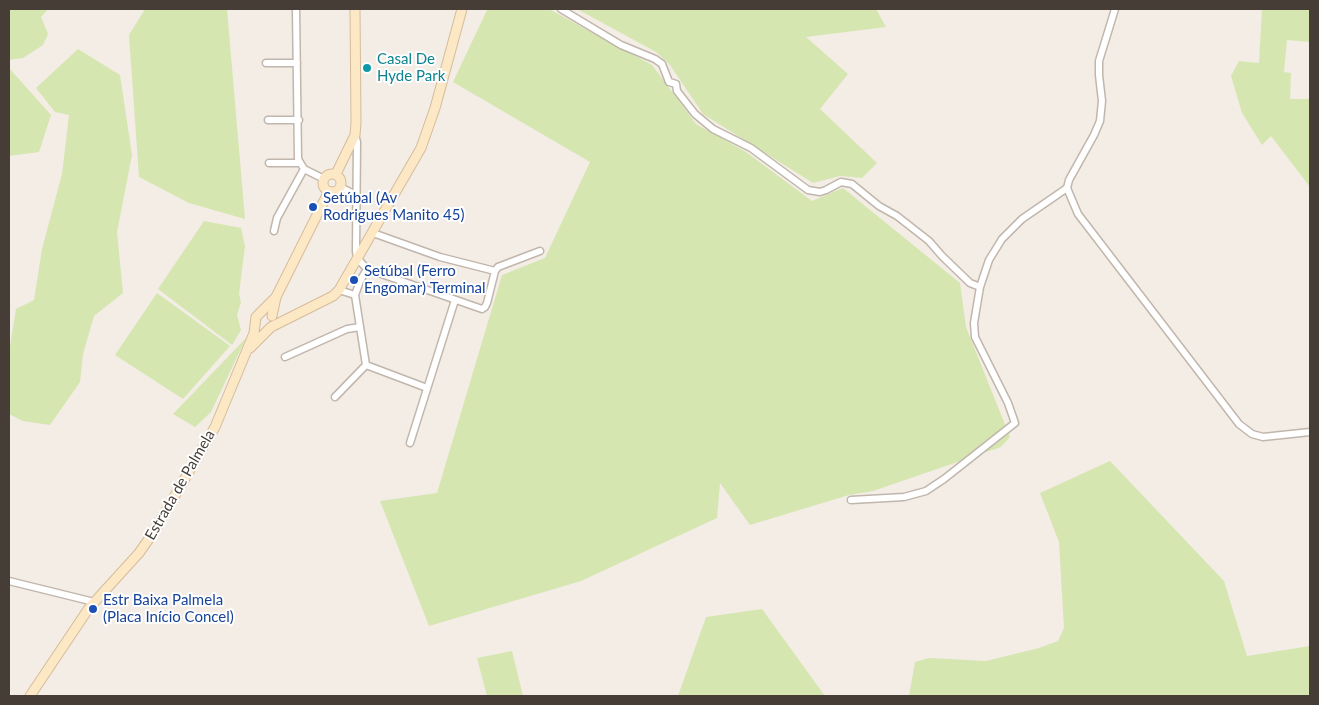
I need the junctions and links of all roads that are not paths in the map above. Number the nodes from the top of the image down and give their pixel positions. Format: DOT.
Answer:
graph roads {
  1 [pos="296,9"];
  2 [pos="355,9"];
  3 [pos="462,9"];
  4 [pos="561,9"];
  5 [pos="1115,9"];
  6 [pos="266,63"];
  7 [pos="297,63"];
  8 [pos="268,120"];
  9 [pos="298,120"];
  10 [pos="355,135"];
  11 [pos="269,163"];
  12 [pos="302,166"];
  13 [pos="336,174"];
  14 [pos="324,179"];
  15 [pos="340,187"];
  16 [pos="1067,188"];
  17 [pos="329,191"];
  18 [pos="356,195"];
  19 [pos="274,231"];
  20 [pos="373,232"];
  21 [pos="540,251"];
  22 [pos="357,258"];
  23 [pos="367,269"];
  24 [pos="495,271"];
  25 [pos="980,287"];
  26 [pos="339,290"];
  27 [pos="355,296"];
  28 [pos="276,297"];
  29 [pos="455,300"];
  30 [pos="260,313"];
  31 [pos="272,316"];
  32 [pos="290,317"];
  33 [pos="255,322"];
  34 [pos="360,327"];
  35 [pos="270,328"];
  36 [pos="245,354"];
  37 [pos="285,357"];
  38 [pos="366,365"];
  39 [pos="427,388"];
  40 [pos="335,397"];
  41 [pos="1310,432"];
  42 [pos="410,443"];
  43 [pos="851,500"];
  44 [pos="9,581"];
  45 [pos="94,602"];
  46 [pos="30,696"];
  1 -- 7 [label="street"];
  2 -- 10 [label="street"];
  3 -- 20 [label="street, Estrada de Palmela"];
  4 -- 25 [label="street"];
  5 -- 16 [label="street"];
  6 -- 7 [label="street"];
  7 -- 9 [label="street"];
  8 -- 9 [label="street"];
  9 -- 12 [label="street"];
  10 -- 13 [label="street"];
  10 -- 18 [label="street"];
  11 -- 12 [label="street"];
  12 -- 14 [label="street"];
  12 -- 19 [label="street"];
  13 -- 14 [label="street"];
  13 -- 15 [label="street"];
  14 -- 17 [label="street"];
  15 -- 17 [label="street"];
  15 -- 18 [label="street"];
  16 -- 25 [label="street"];
  16 -- 41 [label="street"];
  17 -- 28 [label="street"];
  18 -- 22 [label="street"];
  20 -- 22 [label="street, Estrada de Palmela"];
  20 -- 24 [label="street"];
  21 -- 24 [label="street"];
  22 -- 23 [label="street"];
  22 -- 26 [label="street, Estrada de Palmela"];
  23 -- 27 [label="street"];
  23 -- 29 [label="street"];
  24 -- 29 [label="street"];
  25 -- 43 [label="street"];
  26 -- 27 [label="street"];
  26 -- 32 [label="street, Estrada de Palmela"];
  27 -- 34 [label="street"];
  28 -- 30 [label="street"];
  28 -- 31 [label="street"];
  29 -- 39 [label="street"];
  30 -- 31 [label="street"];
  30 -- 33 [label="street"];
  31 -- 32 [label="street, Estrada de Palmela"];
  31 -- 35 [label="street"];
  32 -- 35 [label="street, Estrada de Palmela"];
  33 -- 35 [label="street"];
  33 -- 36 [label="street, Estrada de Palmela"];
  34 -- 37 [label="street"];
  34 -- 38 [label="street"];
  35 -- 36 [label="street, Estrada de Palmela"];
  36 -- 45 [label="street, Estrada de Palmela"];
  38 -- 39 [label="street"];
  38 -- 40 [label="street"];
  39 -- 42 [label="street"];
  44 -- 45 [label="street"];
  45 -- 46 [label="street, Estrada de Palmela"];
}
